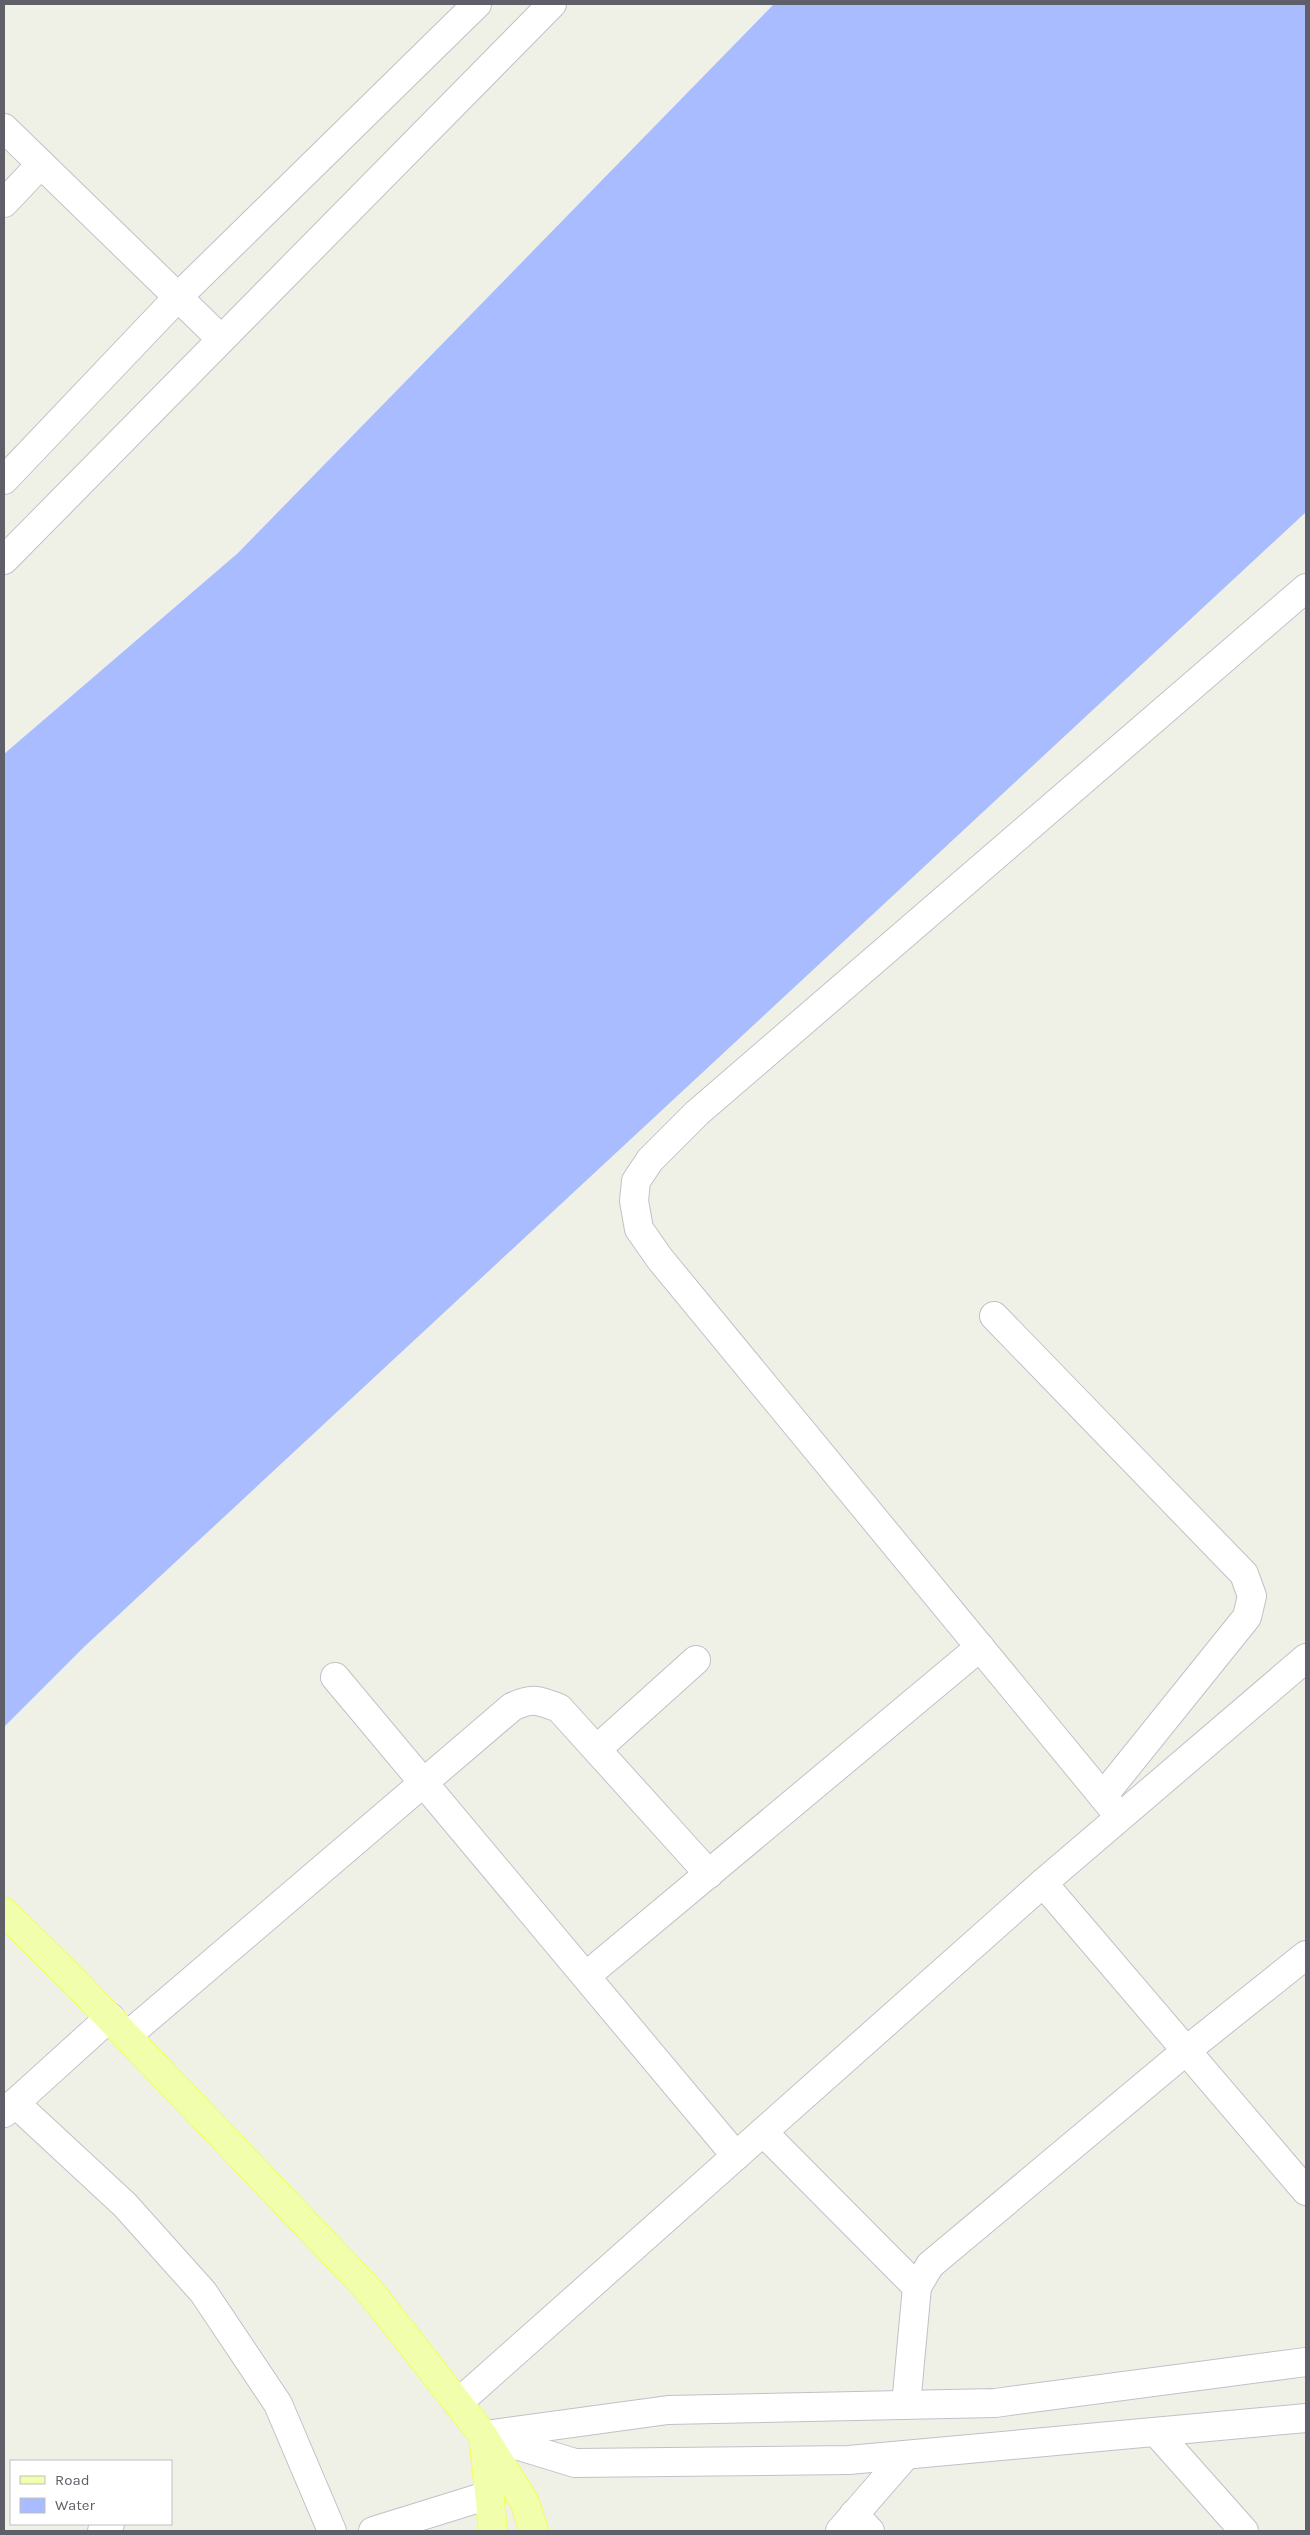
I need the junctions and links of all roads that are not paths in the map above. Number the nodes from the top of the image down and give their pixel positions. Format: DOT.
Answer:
graph roads {
  1 [pos="477,4"];
  2 [pos="552,4"];
  3 [pos="4,128"];
  4 [pos="41,164"];
  5 [pos="4,203"];
  6 [pos="179,296"];
  7 [pos="221,339"];
  8 [pos="4,480"];
  9 [pos="4,560"];
  10 [pos="1306,588"];
  11 [pos="994,1316"];
  12 [pos="980,1648"];
  13 [pos="1306,1658"];
  14 [pos="696,1660"];
  15 [pos="335,1677"];
  16 [pos="597,1750"];
  17 [pos="424,1783"];
  18 [pos="1111,1806"];
  19 [pos="709,1874"];
  20 [pos="1043,1883"];
  21 [pos="4,1912"];
  22 [pos="1306,1955"];
  23 [pos="586,1976"];
  24 [pos="118,2027"];
  25 [pos="1187,2050"];
  26 [pos="9,2108"];
  27 [pos="763,2132"];
  28 [pos="736,2156"];
  29 [pos="1306,2191"];
  30 [pos="917,2287"];
  31 [pos="1306,2347"];
  32 [pos="1295,2364"];
  33 [pos="458,2403"];
  34 [pos="906,2405"];
  35 [pos="1306,2418"];
  36 [pos="1156,2432"];
  37 [pos="483,2436"];
  38 [pos="906,2455"];
  39 [pos="490,2495"];
  40 [pos="855,2526"];
  41 [pos="332,2531"];
  42 [pos="373,2531"];
  43 [pos="493,2531"];
  44 [pos="534,2531"];
  45 [pos="1244,2531"];
  1 -- 6 [label="street"];
  2 -- 7 [label="street"];
  3 -- 4 [label="street"];
  4 -- 5 [label="street"];
  4 -- 6 [label="street"];
  6 -- 7 [label="street"];
  6 -- 8 [label="street"];
  7 -- 9 [label="street"];
  10 -- 12 [label="street"];
  11 -- 18 [label="street"];
  12 -- 18 [label="street"];
  12 -- 19 [label="street"];
  13 -- 18 [label="street"];
  14 -- 16 [label="street"];
  15 -- 17 [label="street"];
  16 -- 17 [label="street"];
  16 -- 19 [label="street"];
  17 -- 23 [label="street"];
  17 -- 24 [label="street"];
  18 -- 20 [label="street"];
  19 -- 23 [label="street"];
  20 -- 25 [label="street"];
  20 -- 27 [label="street"];
  21 -- 24 [label="main road"];
  22 -- 25 [label="street"];
  23 -- 28 [label="street"];
  24 -- 26 [label="street"];
  24 -- 33 [label="main road"];
  25 -- 29 [label="street"];
  25 -- 30 [label="street"];
  26 -- 41 [label="street"];
  27 -- 28 [label="street"];
  27 -- 30 [label="street"];
  28 -- 33 [label="street"];
  30 -- 34 [label="street"];
  31 -- 32 [label="street"];
  32 -- 34 [label="street"];
  33 -- 37 [label="main road"];
  34 -- 37 [label="street"];
  35 -- 36 [label="street"];
  36 -- 38 [label="street"];
  36 -- 45 [label="street"];
  37 -- 38 [label="street"];
  37 -- 39 [label="main road"];
  37 -- 44 [label="main road"];
  38 -- 40 [label="street"];
  39 -- 42 [label="street"];
  39 -- 43 [label="main road"];
}
